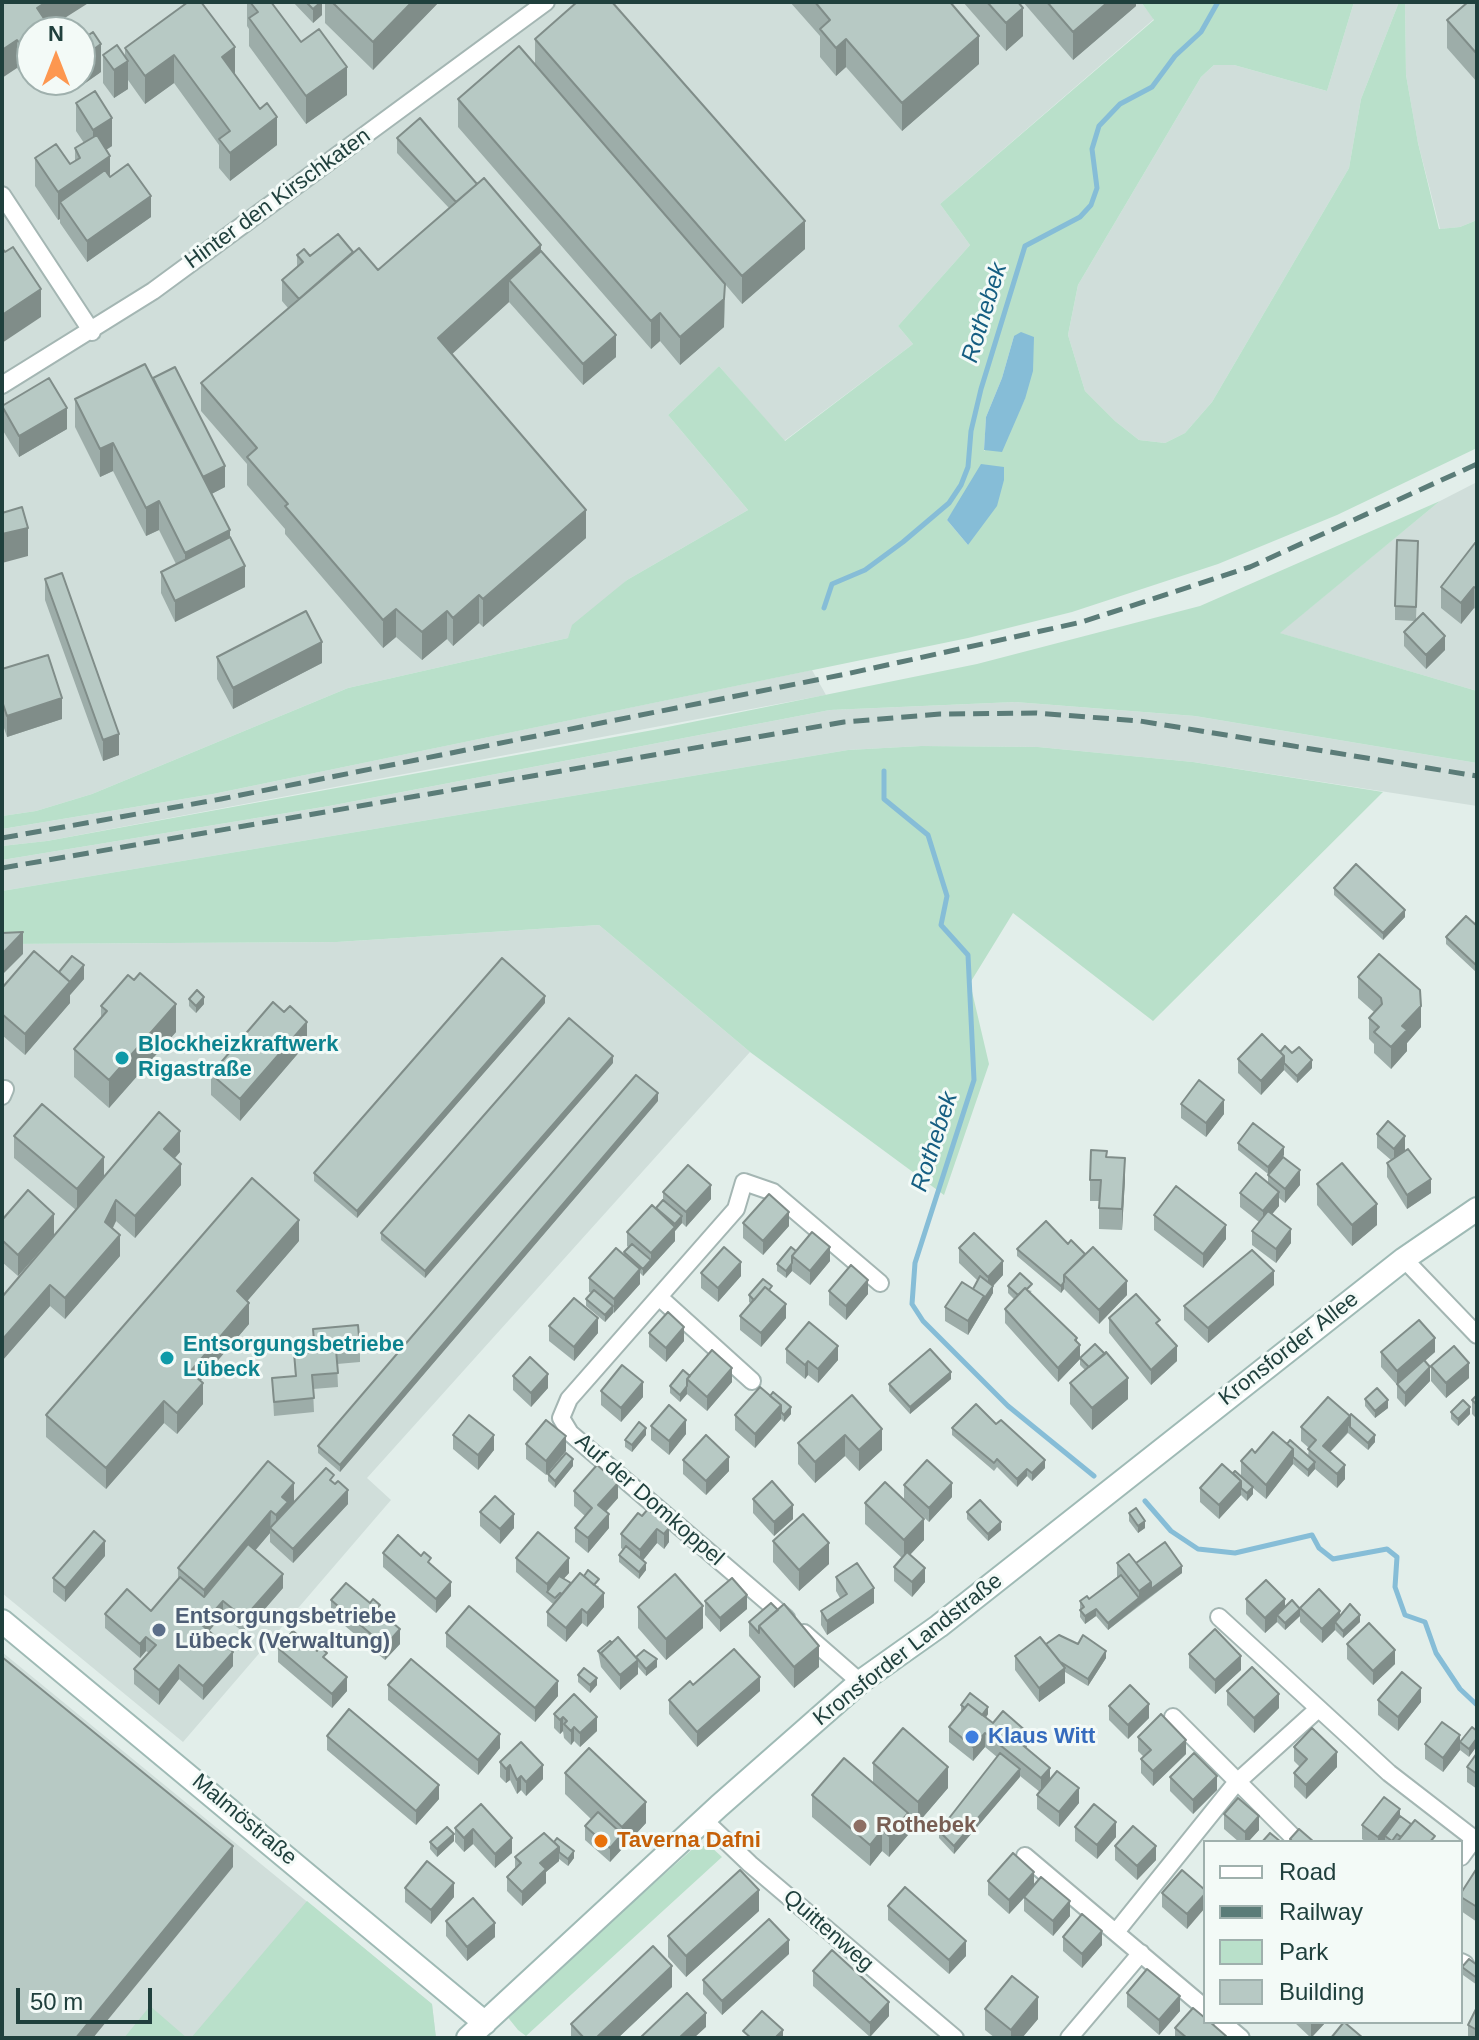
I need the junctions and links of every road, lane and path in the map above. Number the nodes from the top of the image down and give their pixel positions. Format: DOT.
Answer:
graph roads {
  1 [pos="546,2"];
  2 [pos="2,195"];
  3 [pos="92,332"];
  4 [pos="2,385"];
  5 [pos="1477,1209"];
  6 [pos="1404,1259"];
  7 [pos="880,1283"];
  8 [pos="659,1297"];
  9 [pos="1477,1335"];
  10 [pos="752,1381"];
  11 [pos="1105,1495"];
  12 [pos="1219,1617"];
  13 [pos="2,1621"];
  14 [pos="860,1682"];
  15 [pos="1318,1709"];
  16 [pos="1173,1717"];
  17 [pos="1236,1783"];
  18 [pos="704,1820"];
  19 [pos="1291,1835"];
  20 [pos="1476,1840"];
  21 [pos="1025,1856"];
  22 [pos="1116,1932"];
  23 [pos="1141,1953"];
  24 [pos="1203,2006"];
  25 [pos="1224,2024"];
  26 [pos="476,2030"];
  27 [pos="955,2038"];
  28 [pos="1069,2038"];
  29 [pos="1241,2038"];
  1 -- 3 [label="street, Hinter den Kirschkaten"];
  2 -- 3 [label="street"];
  3 -- 4 [label="street, Hinter den Kirschkaten"];
  5 -- 6 [label="main road, Kronsforder Allee"];
  6 -- 9 [label="street"];
  6 -- 11 [label="main road, Kronsforder Allee"];
  7 -- 8 [label="street, Auf der Domkoppel"];
  8 -- 10 [label="street"];
  8 -- 14 [label="street, Auf der Domkoppel"];
  11 -- 14 [label="main road, Kronsforder Landstraße"];
  12 -- 15 [label="street"];
  13 -- 26 [label="main road, Malmöstraße"];
  14 -- 18 [label="main road, Kronsforder Landstraße"];
  15 -- 17 [label="street"];
  15 -- 20 [label="street"];
  16 -- 17 [label="street"];
  17 -- 19 [label="street"];
  17 -- 22 [label="street"];
  18 -- 26 [label="main road, Kronsforder Landstraße"];
  18 -- 27 [label="street, Quittenweg"];
  21 -- 22 [label="street"];
  22 -- 23 [label="street"];
  23 -- 24 [label="street"];
  23 -- 28 [label="street"];
  25 -- 29 [label="street"];
}
